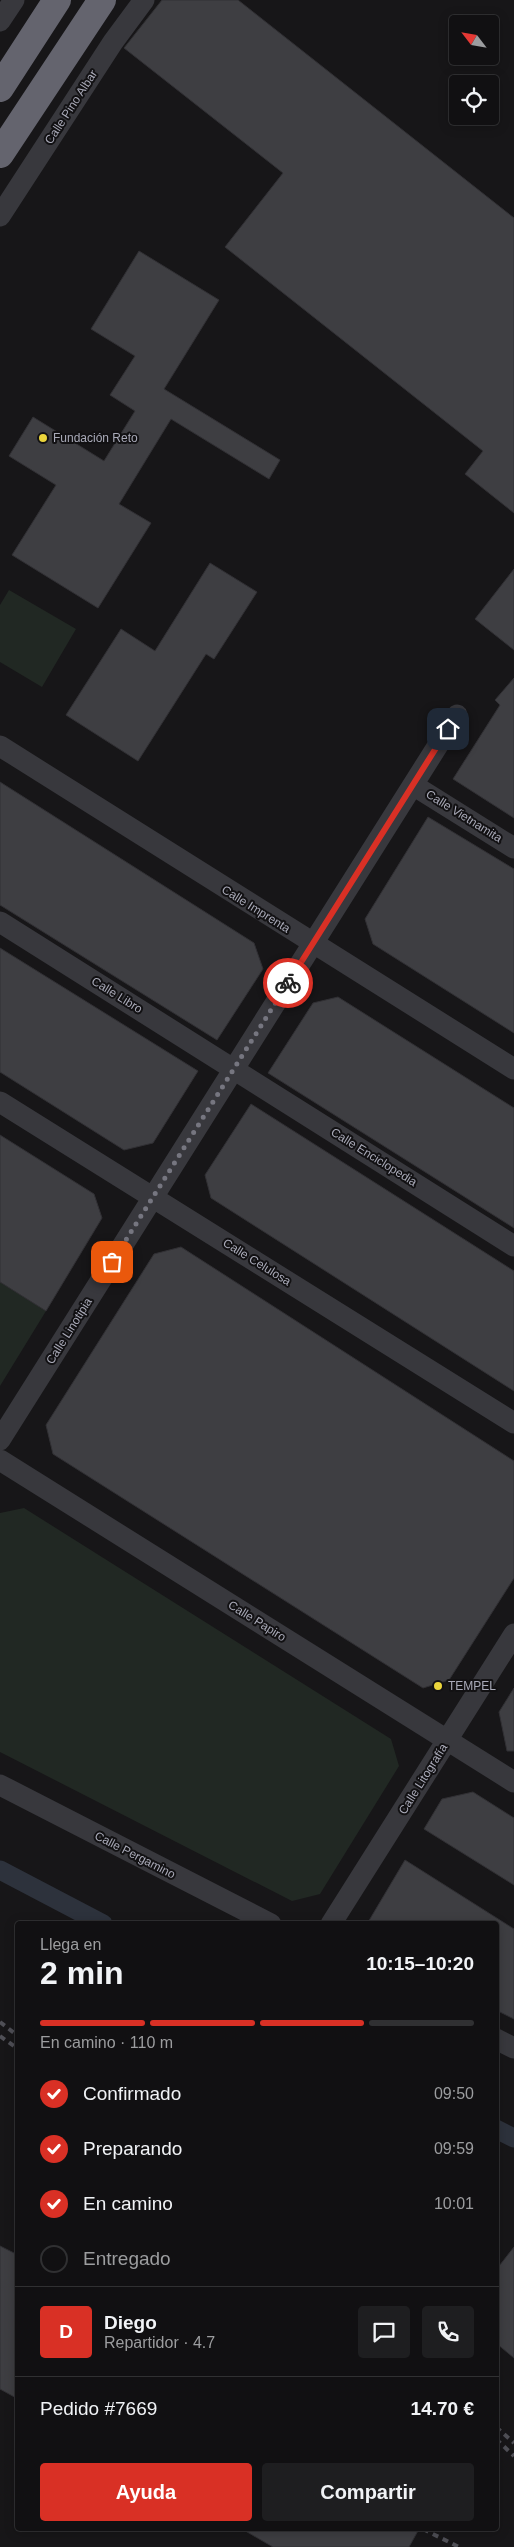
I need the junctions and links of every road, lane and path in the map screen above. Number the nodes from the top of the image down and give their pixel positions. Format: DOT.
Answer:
graph roads {
  1 [pos="14,0"];
  2 [pos="57,0"];
  3 [pos="102,0"];
  4 [pos="144,0"];
  5 [pos="0,21"];
  6 [pos="0,88"];
  7 [pos="0,154"];
  8 [pos="0,216"];
  9 [pos="457,715"];
  10 [pos="0,746"];
  11 [pos="413,785"];
  12 [pos="514,848"];
  13 [pos="0,922"];
  14 [pos="313,944"];
  15 [pos="234,1069"];
  16 [pos="514,1069"];
  17 [pos="0,1102"];
  18 [pos="153,1197"];
  19 [pos="514,1246"];
  20 [pos="514,1423"];
  21 [pos="0,1440"];
  22 [pos="0,1460"];
  23 [pos="514,1634"];
  24 [pos="447,1740"];
  25 [pos="514,1782"];
  26 [pos="0,1785"];
  27 [pos="265,1921"];
  28 [pos="333,1921"];
  29 [pos="499,2040"];
  30 [pos="514,2048"];
  1 -- 5 [label="street"];
  2 -- 6 [label="highway"];
  3 -- 7 [label="highway"];
  4 -- 8 [label="street, Calle Pino Albar"];
  9 -- 11 [label="street, Calle Linotipia"];
  10 -- 14 [label="street, Calle Imprenta"];
  11 -- 12 [label="street, Calle Vietnamita"];
  11 -- 14 [label="street, Calle Linotipia"];
  13 -- 15 [label="street, Calle Libro"];
  14 -- 15 [label="street, Calle Linotipia"];
  14 -- 16 [label="street, Calle Imprenta"];
  15 -- 18 [label="street, Calle Linotipia"];
  15 -- 19 [label="street, Calle Enciclopedia"];
  17 -- 18 [label="street, Calle Celulosa"];
  18 -- 20 [label="street, Calle Celulosa"];
  18 -- 21 [label="street, Calle Linotipia"];
  22 -- 24 [label="street, Calle Papiro"];
  23 -- 24 [label="street, Calle Litografía"];
  24 -- 25 [label="street, Calle Papiro"];
  24 -- 28 [label="street, Calle Litografía"];
  26 -- 27 [label="street, Calle Pergamino"];
  29 -- 30 [label="street"];
}
